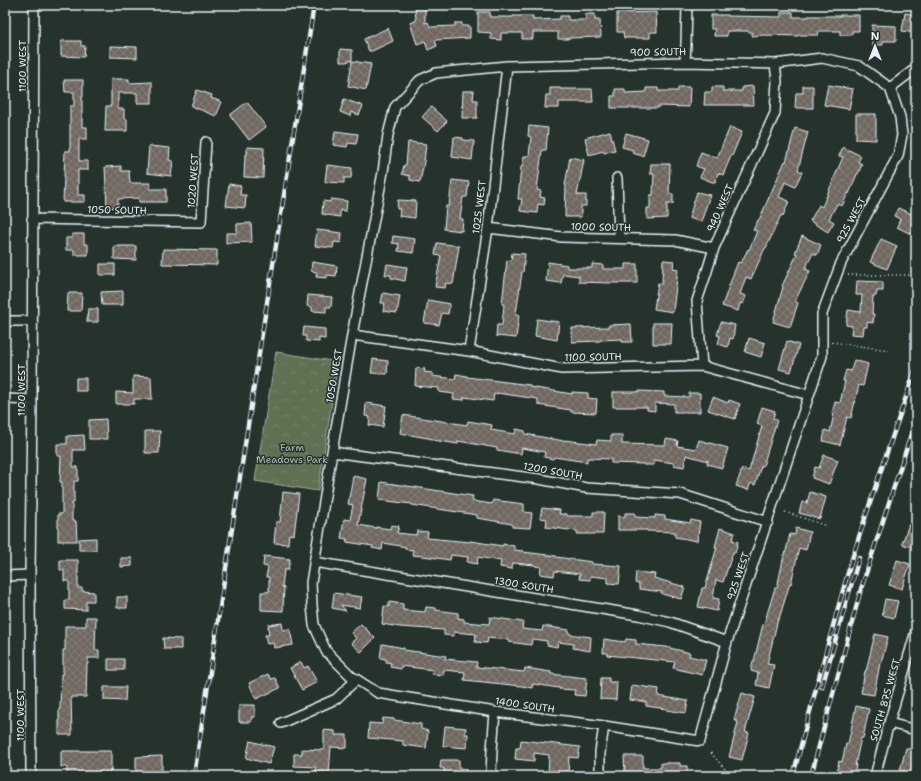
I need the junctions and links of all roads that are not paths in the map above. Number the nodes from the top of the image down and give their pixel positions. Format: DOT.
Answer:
graph roads {
  1 [pos="34,5"];
  2 [pos="687,5"];
  3 [pos="684,62"];
  4 [pos="775,64"];
  5 [pos="507,66"];
  6 [pos="915,69"];
  7 [pos="420,80"];
  8 [pos="890,88"];
  9 [pos="206,142"];
  10 [pos="617,178"];
  11 [pos="32,219"];
  12 [pos="201,222"];
  13 [pos="488,228"];
  14 [pos="619,238"];
  15 [pos="714,248"];
  16 [pos="5,321"];
  17 [pos="32,321"];
  18 [pos="352,334"];
  19 [pos="469,352"];
  20 [pos="702,366"];
  21 [pos="809,395"];
  22 [pos="5,399"];
  23 [pos="32,400"];
  24 [pos="332,452"];
  25 [pos="768,522"];
  26 [pos="314,562"];
  27 [pos="30,574"];
  28 [pos="5,576"];
  29 [pos="916,631"];
  30 [pos="727,642"];
  31 [pos="354,677"];
  32 [pos="495,712"];
  33 [pos="281,724"];
  34 [pos="889,724"];
  35 [pos="604,726"];
  36 [pos="916,730"];
  37 [pos="700,741"];
  38 [pos="32,776"];
  39 [pos="491,776"];
  40 [pos="600,776"];
  41 [pos="876,776"];
  1 -- 11 [label="street, 1100 WEST"];
  2 -- 3 [label="street"];
  3 -- 4 [label="street, 900 SOUTH"];
  3 -- 5 [label="street, 900 SOUTH"];
  4 -- 8 [label="street, 900 SOUTH"];
  4 -- 15 [label="street, 940 WEST"];
  5 -- 7 [label="street, 900 SOUTH"];
  5 -- 13 [label="street, 1025 WEST"];
  6 -- 8 [label="street"];
  7 -- 18 [label="street, 1050 WEST"];
  8 -- 21 [label="street, 925 WEST"];
  9 -- 12 [label="street, 1020 WEST"];
  10 -- 14 [label="street"];
  11 -- 12 [label="street, 1050 SOUTH"];
  11 -- 17 [label="street, 1100 WEST"];
  13 -- 14 [label="street, 1000 SOUTH"];
  13 -- 19 [label="street, 1025 WEST"];
  14 -- 15 [label="street, 1000 SOUTH"];
  15 -- 20 [label="street, 940 WEST"];
  16 -- 17 [label="street"];
  17 -- 23 [label="street, 1100 WEST"];
  18 -- 19 [label="street, 1100 SOUTH"];
  18 -- 24 [label="street, 1050 WEST"];
  19 -- 20 [label="street, 1100 SOUTH"];
  20 -- 21 [label="street, 1100 SOUTH"];
  21 -- 25 [label="street, 925 WEST"];
  22 -- 23 [label="street"];
  23 -- 27 [label="street, 1100 WEST"];
  24 -- 25 [label="street, 1200 SOUTH"];
  24 -- 26 [label="street, 1050 WEST"];
  25 -- 30 [label="street, 925 WEST"];
  26 -- 30 [label="street, 1300 SOUTH"];
  26 -- 31 [label="street, 1050 WEST"];
  27 -- 28 [label="street"];
  27 -- 38 [label="street, 1100 WEST"];
  29 -- 34 [label="street, SOUTH 875 WEST"];
  30 -- 37 [label="street, 925 WEST"];
  31 -- 32 [label="street, 1400 SOUTH"];
  31 -- 33 [label="street"];
  32 -- 35 [label="street, 1400 SOUTH"];
  32 -- 39 [label="street"];
  34 -- 36 [label="street"];
  34 -- 41 [label="street, SOUTH 875 WEST"];
  35 -- 37 [label="street, 1400 SOUTH"];
  35 -- 40 [label="street"];
}
